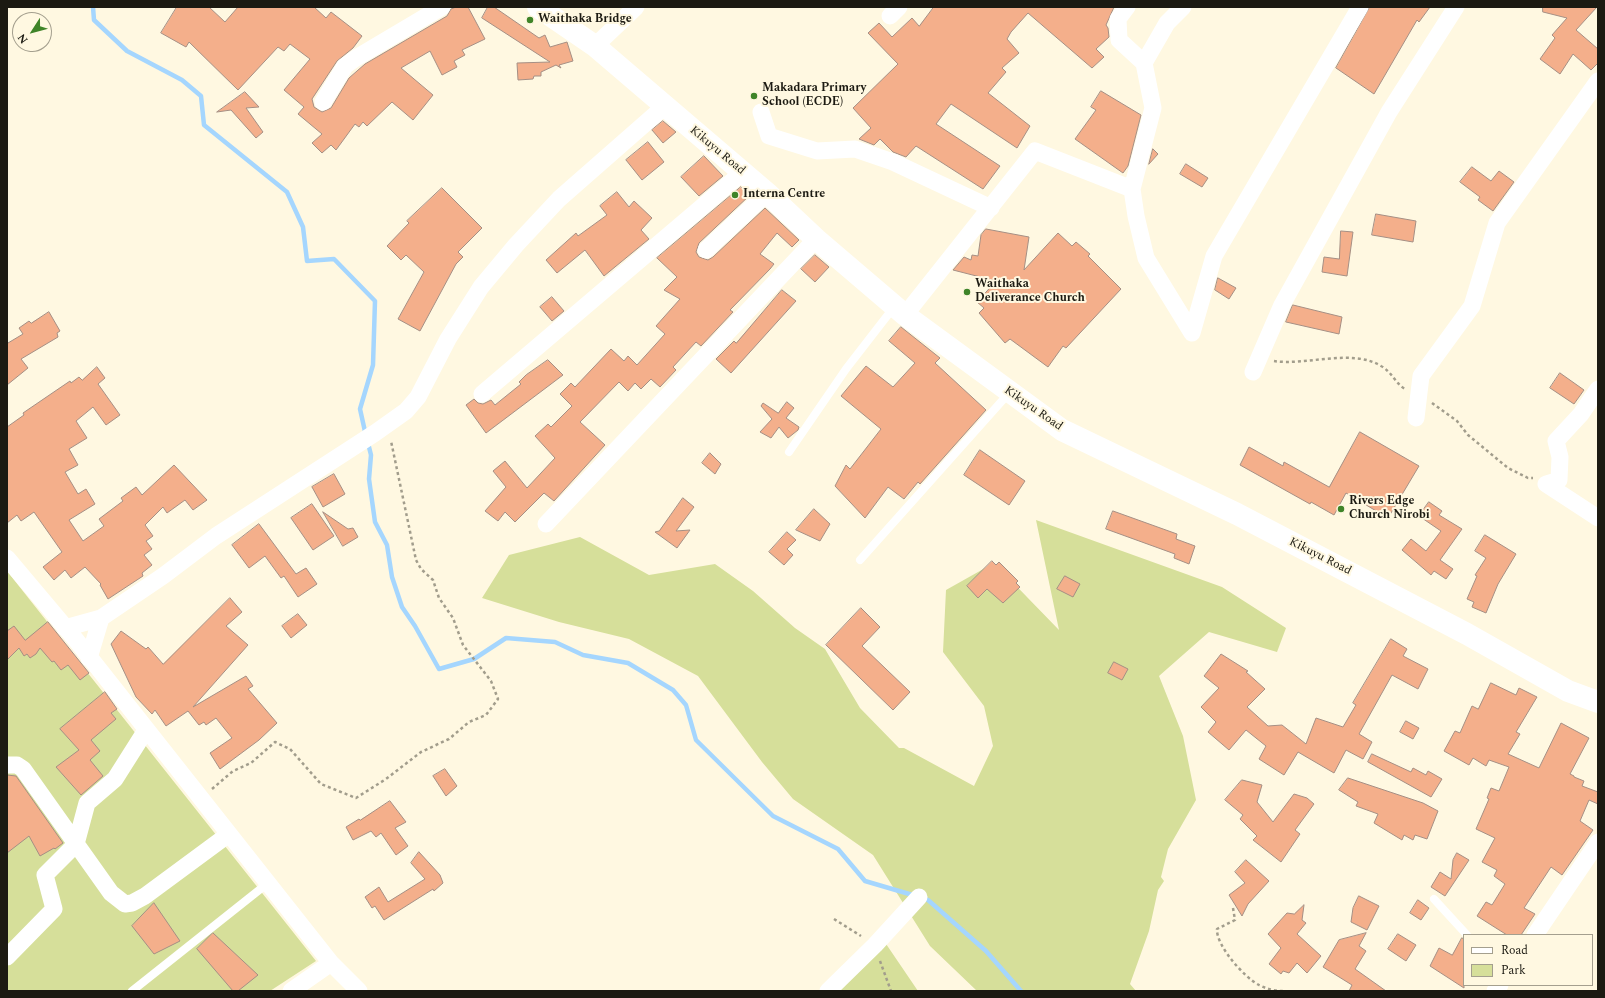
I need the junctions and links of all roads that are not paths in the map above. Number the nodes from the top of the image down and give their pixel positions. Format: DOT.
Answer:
graph roads {
  1 [pos="442,7"];
  2 [pos="538,7"];
  3 [pos="636,7"];
  4 [pos="1127,7"];
  5 [pos="1183,7"];
  6 [pos="1360,7"];
  7 [pos="1456,7"];
  8 [pos="595,46"];
  9 [pos="1144,63"];
  10 [pos="1598,82"];
  11 [pos="323,102"];
  12 [pos="664,106"];
  13 [pos="761,112"];
  14 [pos="743,172"];
  15 [pos="1132,189"];
  16 [pos="767,193"];
  17 [pos="991,208"];
  18 [pos="816,239"];
  19 [pos="706,250"];
  20 [pos="900,311"];
  21 [pos="1253,372"];
  22 [pos="1598,389"];
  23 [pos="1010,392"];
  24 [pos="482,394"];
  25 [pos="1416,418"];
  26 [pos="789,452"];
  27 [pos="1598,518"];
  28 [pos="546,524"];
  29 [pos="860,560"];
  30 [pos="10,567"];
  31 [pos="101,618"];
  32 [pos="64,628"];
  33 [pos="89,658"];
  34 [pos="1598,702"];
  35 [pos="146,730"];
  36 [pos="7,765"];
  37 [pos="229,834"];
  38 [pos="1598,842"];
  39 [pos="76,844"];
  40 [pos="268,883"];
  41 [pos="919,897"];
  42 [pos="1434,898"];
  43 [pos="1466,934"];
  44 [pos="1537,934"];
  45 [pos="7,957"];
  46 [pos="331,963"];
  47 [pos="132,991"];
  48 [pos="291,991"];
  49 [pos="359,991"];
  50 [pos="828,991"];
  1 -- 11 [label="street"];
  2 -- 8 [label="main road, Kikuyu Road"];
  3 -- 8 [label="street"];
  4 -- 9 [label="street"];
  5 -- 9 [label="street"];
  6 -- 15 [label="street"];
  7 -- 21 [label="street"];
  8 -- 12 [label="main road, Kikuyu Road"];
  9 -- 15 [label="street"];
  10 -- 25 [label="street"];
  12 -- 14 [label="main road, Kikuyu Road"];
  12 -- 31 [label="street"];
  13 -- 17 [label="street"];
  14 -- 16 [label="main road, Kikuyu Road"];
  14 -- 24 [label="street"];
  15 -- 17 [label="street"];
  16 -- 18 [label="main road, Kikuyu Road"];
  16 -- 19 [label="street"];
  17 -- 20 [label="street"];
  18 -- 20 [label="main road, Kikuyu Road"];
  18 -- 28 [label="street"];
  20 -- 23 [label="main road, Kikuyu Road"];
  20 -- 26 [label="lane"];
  22 -- 27 [label="street"];
  23 -- 29 [label="lane"];
  23 -- 34 [label="main road, Kikuyu Road"];
  30 -- 32 [label="street"];
  31 -- 32 [label="street"];
  31 -- 33 [label="street"];
  32 -- 33 [label="street"];
  33 -- 35 [label="street"];
  35 -- 37 [label="street"];
  35 -- 39 [label="street"];
  36 -- 39 [label="street"];
  37 -- 39 [label="street"];
  37 -- 40 [label="street"];
  38 -- 44 [label="street"];
  39 -- 45 [label="street"];
  40 -- 46 [label="street"];
  40 -- 47 [label="lane"];
  41 -- 50 [label="street"];
  42 -- 43 [label="lane"];
  46 -- 48 [label="street"];
  46 -- 49 [label="street"];
}
